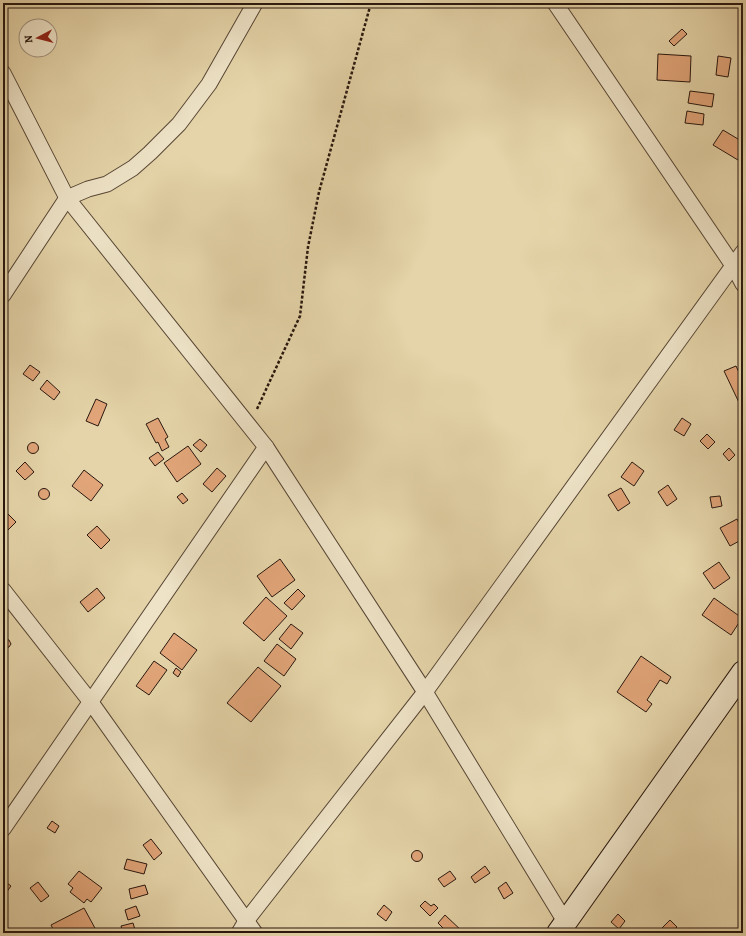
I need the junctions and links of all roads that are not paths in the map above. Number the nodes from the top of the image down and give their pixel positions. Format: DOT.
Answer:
graph roads {
  1 [pos="255,3"];
  2 [pos="555,3"];
  3 [pos="3,73"];
  4 [pos="67,198"];
  5 [pos="743,252"];
  6 [pos="734,267"];
  7 [pos="743,284"];
  8 [pos="3,295"];
  9 [pos="266,447"];
  10 [pos="3,590"];
  11 [pos="743,672"];
  12 [pos="425,692"];
  13 [pos="90,701"];
  14 [pos="3,828"];
  15 [pos="562,928"];
  16 [pos="247,929"];
  1 -- 4 [label="street"];
  2 -- 6 [label="street"];
  3 -- 4 [label="street"];
  4 -- 8 [label="street"];
  4 -- 9 [label="street"];
  5 -- 6 [label="street"];
  6 -- 7 [label="street"];
  6 -- 12 [label="street"];
  9 -- 12 [label="street"];
  9 -- 13 [label="street"];
  10 -- 13 [label="street"];
  11 -- 15 [label="street"];
  12 -- 15 [label="street"];
  12 -- 16 [label="street"];
  13 -- 14 [label="street"];
  13 -- 16 [label="street"];
}
